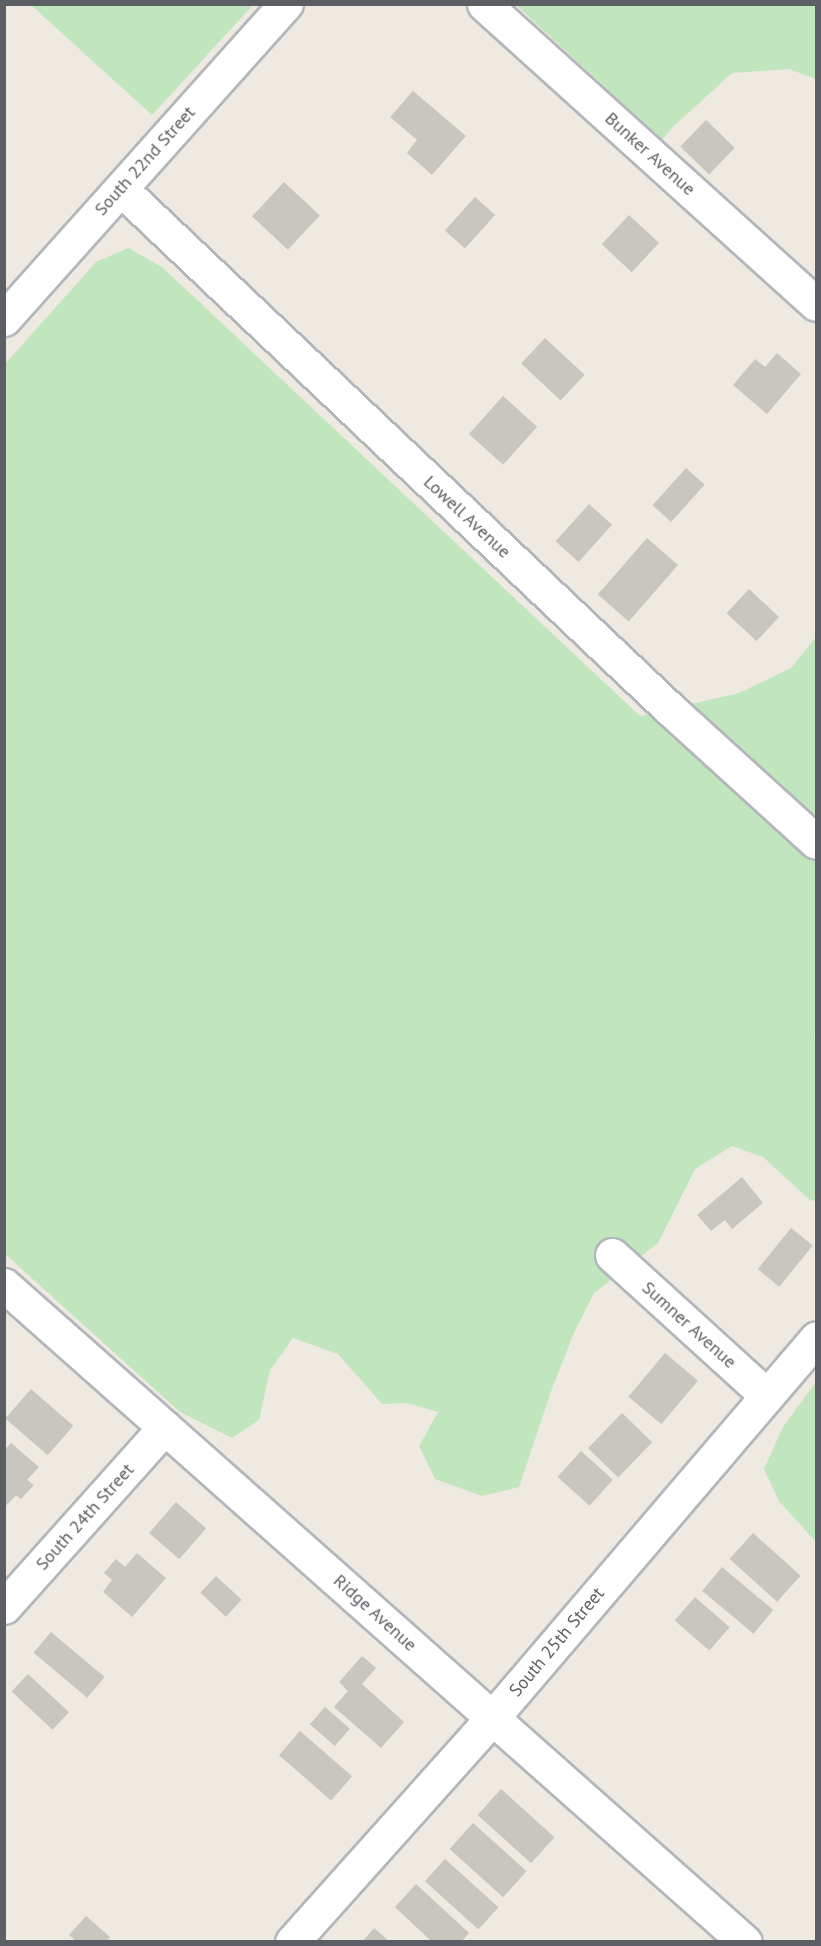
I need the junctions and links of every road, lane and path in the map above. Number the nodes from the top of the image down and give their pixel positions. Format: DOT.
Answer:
graph roads {
  1 [pos="286,4"];
  2 [pos="484,4"];
  3 [pos="121,189"];
  4 [pos="816,304"];
  5 [pos="4,319"];
  6 [pos="816,842"];
  7 [pos="612,1255"];
  8 [pos="4,1285"];
  9 [pos="816,1338"];
  10 [pos="765,1394"];
  11 [pos="165,1427"];
  12 [pos="4,1607"];
  13 [pos="492,1718"];
  14 [pos="292,1941"];
  15 [pos="745,1941"];
  1 -- 3 [label="street, South 22nd Street"];
  2 -- 4 [label="street, Bunker Avenue"];
  3 -- 5 [label="street, South 22nd Street"];
  3 -- 6 [label="street, Lowell Avenue"];
  7 -- 10 [label="street, Sumner Avenue"];
  8 -- 11 [label="street, Ridge Avenue"];
  9 -- 10 [label="street, South 25th Street"];
  10 -- 13 [label="street, South 25th Street"];
  11 -- 12 [label="street, South 24th Street"];
  11 -- 13 [label="street, Ridge Avenue"];
  13 -- 14 [label="street, South 25th Street"];
  13 -- 15 [label="street, Ridge Avenue"];
}
